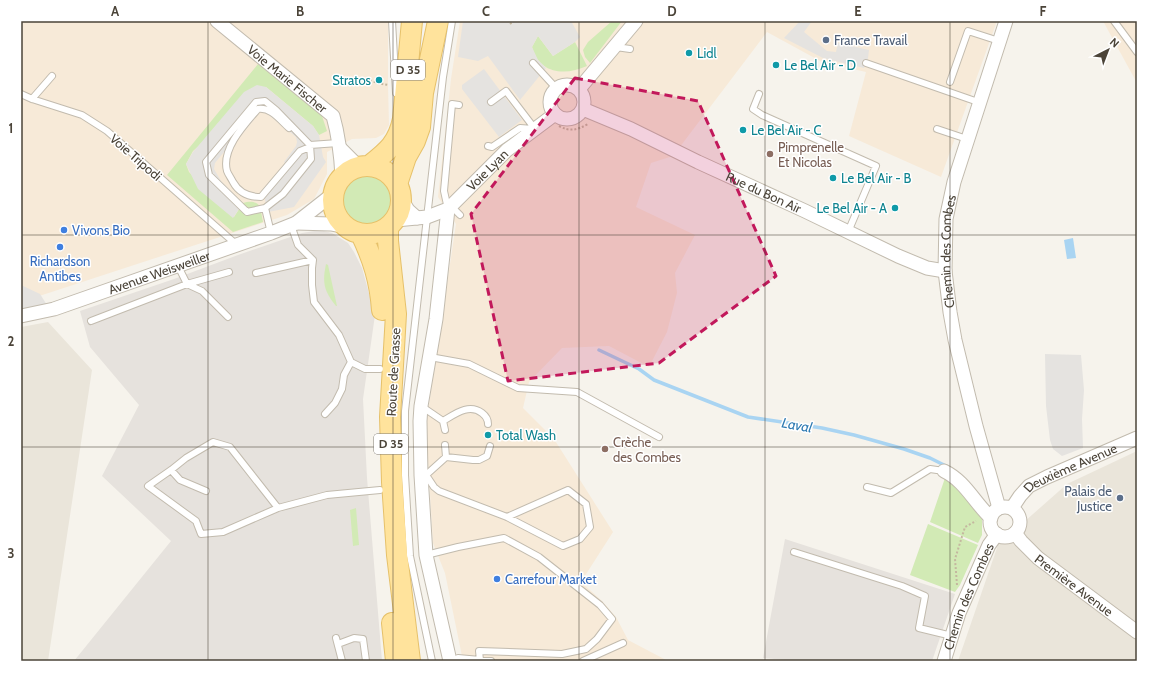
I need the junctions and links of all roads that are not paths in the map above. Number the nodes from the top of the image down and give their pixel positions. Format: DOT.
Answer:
graph roads {
  1 [pos="217,21"];
  2 [pos="392,21"];
  3 [pos="412,21"];
  4 [pos="428,21"];
  5 [pos="438,21"];
  6 [pos="452,21"];
  7 [pos="636,21"];
  8 [pos="1006,21"];
  9 [pos="1114,21"];
  10 [pos="999,41"];
  11 [pos="614,47"];
  12 [pos="630,49"];
  13 [pos="1137,52"];
  14 [pos="534,63"];
  15 [pos="866,63"];
  16 [pos="52,76"];
  17 [pos="950,82"];
  18 [pos="556,88"];
  19 [pos="579,89"];
  20 [pos="423,93"];
  21 [pos="21,94"];
  22 [pos="759,94"];
  23 [pos="32,99"];
  24 [pos="491,102"];
  25 [pos="978,102"];
  26 [pos="459,105"];
  27 [pos="583,108"];
  28 [pos="555,114"];
  29 [pos="403,119"];
  30 [pos="535,129"];
  31 [pos="937,129"];
  32 [pos="300,135"];
  33 [pos="967,139"];
  34 [pos="339,145"];
  35 [pos="310,146"];
  36 [pos="488,146"];
  37 [pos="364,166"];
  38 [pos="338,186"];
  39 [pos="400,192"];
  40 [pos="265,208"];
  41 [pos="453,210"];
  42 [pos="422,218"];
  43 [pos="392,223"];
  44 [pos="294,224"];
  45 [pos="353,230"];
  46 [pos="848,232"];
  47 [pos="271,233"];
  48 [pos="237,245"];
  49 [pos="313,260"];
  50 [pos="178,266"];
  51 [pos="945,271"];
  52 [pos="229,272"];
  53 [pos="256,273"];
  54 [pos="188,284"];
  55 [pos="21,316"];
  56 [pos="228,316"];
  57 [pos="91,321"];
  58 [pos="430,357"];
  59 [pos="351,362"];
  60 [pos="380,369"];
  61 [pos="421,406"];
  62 [pos="324,414"];
  63 [pos="444,421"];
  64 [pos="488,424"];
  65 [pos="444,430"];
  66 [pos="659,437"];
  67 [pos="1137,438"];
  68 [pos="445,445"];
  69 [pos="490,446"];
  70 [pos="446,457"];
  71 [pos="171,470"];
  72 [pos="944,471"];
  73 [pos="423,475"];
  74 [pos="867,487"];
  75 [pos="380,490"];
  76 [pos="206,491"];
  77 [pos="278,508"];
  78 [pos="999,508"];
  79 [pos="1012,508"];
  80 [pos="507,517"];
  81 [pos="990,520"];
  82 [pos="1015,533"];
  83 [pos="997,534"];
  84 [pos="794,552"];
  85 [pos="426,555"];
  86 [pos="1137,632"];
  87 [pos="952,636"];
  88 [pos="623,643"];
  89 [pos="480,660"];
  90 [pos="342,661"];
  91 [pos="366,661"];
  92 [pos="396,661"];
  93 [pos="410,661"];
  94 [pos="432,661"];
  95 [pos="451,661"];
  96 [pos="491,661"];
  97 [pos="584,661"];
  98 [pos="944,661"];
  1 -- 34 [label="street, Voie Marie Fischer"];
  2 -- 29 [label="lane"];
  3 -- 29 [label="main road, D 35"];
  4 -- 20 [label="main road, D 35"];
  5 -- 20 [label="main road, D 35"];
  6 -- 42 [label="lane"];
  7 -- 11 [label="street"];
  8 -- 10 [label="street, Chemin des Combes"];
  9 -- 13 [label="lane"];
  10 -- 17 [label="lane"];
  10 -- 25 [label="street, Chemin des Combes"];
  11 -- 12 [label="lane"];
  11 -- 19 [label="street"];
  14 -- 18 [label="lane"];
  15 -- 25 [label="lane"];
  16 -- 23 [label="lane"];
  18 -- 19 [label="street"];
  18 -- 28 [label="street"];
  19 -- 27 [label="street"];
  20 -- 39 [label="main road, D 35"];
  21 -- 23 [label="lane, Voie Tripodi"];
  22 -- 46 [label="lane"];
  23 -- 48 [label="lane, Voie Tripodi"];
  24 -- 30 [label="lane"];
  25 -- 33 [label="street, Chemin des Combes"];
  26 -- 41 [label="lane"];
  27 -- 28 [label="street"];
  27 -- 46 [label="street, Rue du Bon Air"];
  28 -- 30 [label="street, Voie Lyan"];
  29 -- 37 [label="main road, D 35"];
  30 -- 36 [label="lane"];
  30 -- 41 [label="street, Voie Lyan"];
  31 -- 33 [label="lane"];
  32 -- 35 [label="lane"];
  32 -- 35 [label="lane"];
  32 -- 40 [label="lane"];
  33 -- 51 [label="street, Chemin des Combes"];
  34 -- 35 [label="lane"];
  34 -- 37 [label="street"];
  34 -- 38 [label="street, Voie Marie Fischer"];
  35 -- 40 [label="lane"];
  37 -- 38 [label="main road"];
  37 -- 39 [label="main road"];
  38 -- 44 [label="street, Avenue Weisweiller"];
  38 -- 45 [label="main road"];
  39 -- 42 [label="street"];
  39 -- 43 [label="main road"];
  40 -- 47 [label="lane"];
  41 -- 42 [label="street, Voie Lyan"];
  41 -- 58 [label="street"];
  42 -- 43 [label="street, Voie Lyan"];
  42 -- 94 [label="lane"];
  43 -- 45 [label="main road"];
  43 -- 93 [label="main road, Route de Grasse / D 35"];
  44 -- 45 [label="street, Avenue Weisweiller"];
  44 -- 47 [label="street, Avenue Weisweiller"];
  44 -- 49 [label="lane"];
  45 -- 60 [label="main road, Route de Grasse / D 35"];
  46 -- 51 [label="street, Rue du Bon Air"];
  47 -- 48 [label="street, Avenue Weisweiller"];
  48 -- 50 [label="street, Avenue Weisweiller"];
  49 -- 53 [label="lane"];
  49 -- 59 [label="lane"];
  50 -- 54 [label="lane"];
  50 -- 55 [label="street, Avenue Weisweiller"];
  51 -- 78 [label="street, Chemin des Combes"];
  52 -- 54 [label="lane"];
  54 -- 56 [label="lane"];
  54 -- 57 [label="lane"];
  58 -- 61 [label="street"];
  58 -- 66 [label="lane"];
  59 -- 60 [label="lane"];
  59 -- 62 [label="lane"];
  60 -- 75 [label="main road, Route de Grasse / D 35"];
  61 -- 63 [label="lane"];
  61 -- 73 [label="street"];
  63 -- 64 [label="lane"];
  63 -- 65 [label="lane"];
  67 -- 79 [label="street, Deuxième Avenue"];
  68 -- 70 [label="lane"];
  69 -- 70 [label="lane"];
  70 -- 73 [label="lane"];
  71 -- 76 [label="lane"];
  71 -- 77 [label="lane"];
  71 -- 77 [label="lane"];
  72 -- 74 [label="lane"];
  72 -- 81 [label="street"];
  73 -- 80 [label="lane"];
  73 -- 85 [label="street"];
  75 -- 77 [label="lane"];
  75 -- 92 [label="main road, Route de Grasse / D 35"];
  78 -- 79 [label="street"];
  78 -- 81 [label="street"];
  79 -- 82 [label="street"];
  80 -- 80 [label="lane"];
  81 -- 83 [label="street"];
  82 -- 83 [label="street"];
  82 -- 86 [label="street, Première Avenue"];
  83 -- 87 [label="street, Chemin des Combes"];
  84 -- 87 [label="lane"];
  85 -- 89 [label="lane"];
  85 -- 95 [label="street"];
  87 -- 98 [label="street, Chemin des Combes"];
  88 -- 97 [label="lane"];
  89 -- 95 [label="lane"];
  89 -- 96 [label="lane"];
  90 -- 91 [label="lane"];
}
